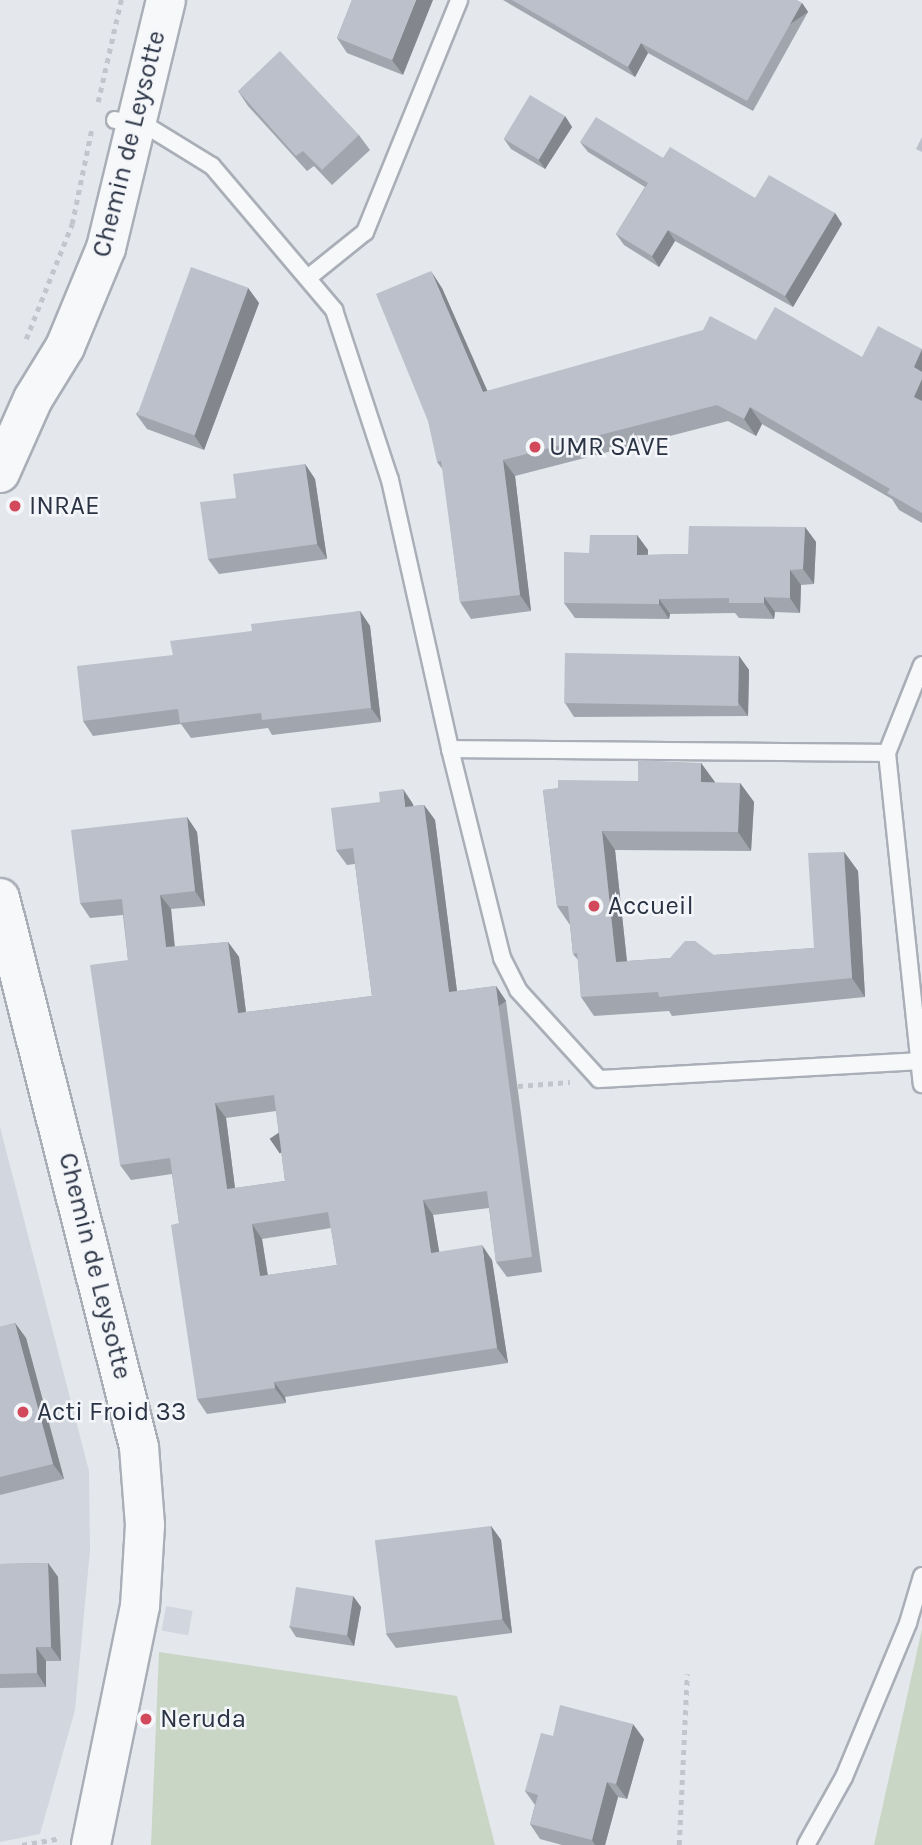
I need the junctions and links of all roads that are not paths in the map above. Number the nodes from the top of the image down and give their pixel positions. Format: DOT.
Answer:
graph roads {
  1 [pos="141,0"];
  2 [pos="166,0"];
  3 [pos="459,0"];
  4 [pos="126,121"];
  5 [pos="309,277"];
  6 [pos="0,473"];
  7 [pos="922,665"];
  8 [pos="450,749"];
  9 [pos="887,753"];
  10 [pos="0,898"];
  11 [pos="917,1060"];
  12 [pos="922,1084"];
  13 [pos="922,1576"];
  14 [pos="65,1840"];
  15 [pos="806,1845"];
  1 -- 4 [label="street, Chemin de Leysotte"];
  2 -- 4 [label="street, Chemin de Leysotte"];
  3 -- 5 [label="lane"];
  4 -- 5 [label="lane"];
  4 -- 6 [label="street, Chemin de Leysotte"];
  5 -- 8 [label="lane"];
  7 -- 9 [label="lane"];
  8 -- 9 [label="lane"];
  8 -- 11 [label="lane"];
  9 -- 11 [label="lane"];
  10 -- 14 [label="street, Chemin de Leysotte"];
  11 -- 12 [label="lane"];
  13 -- 15 [label="lane"];
}
